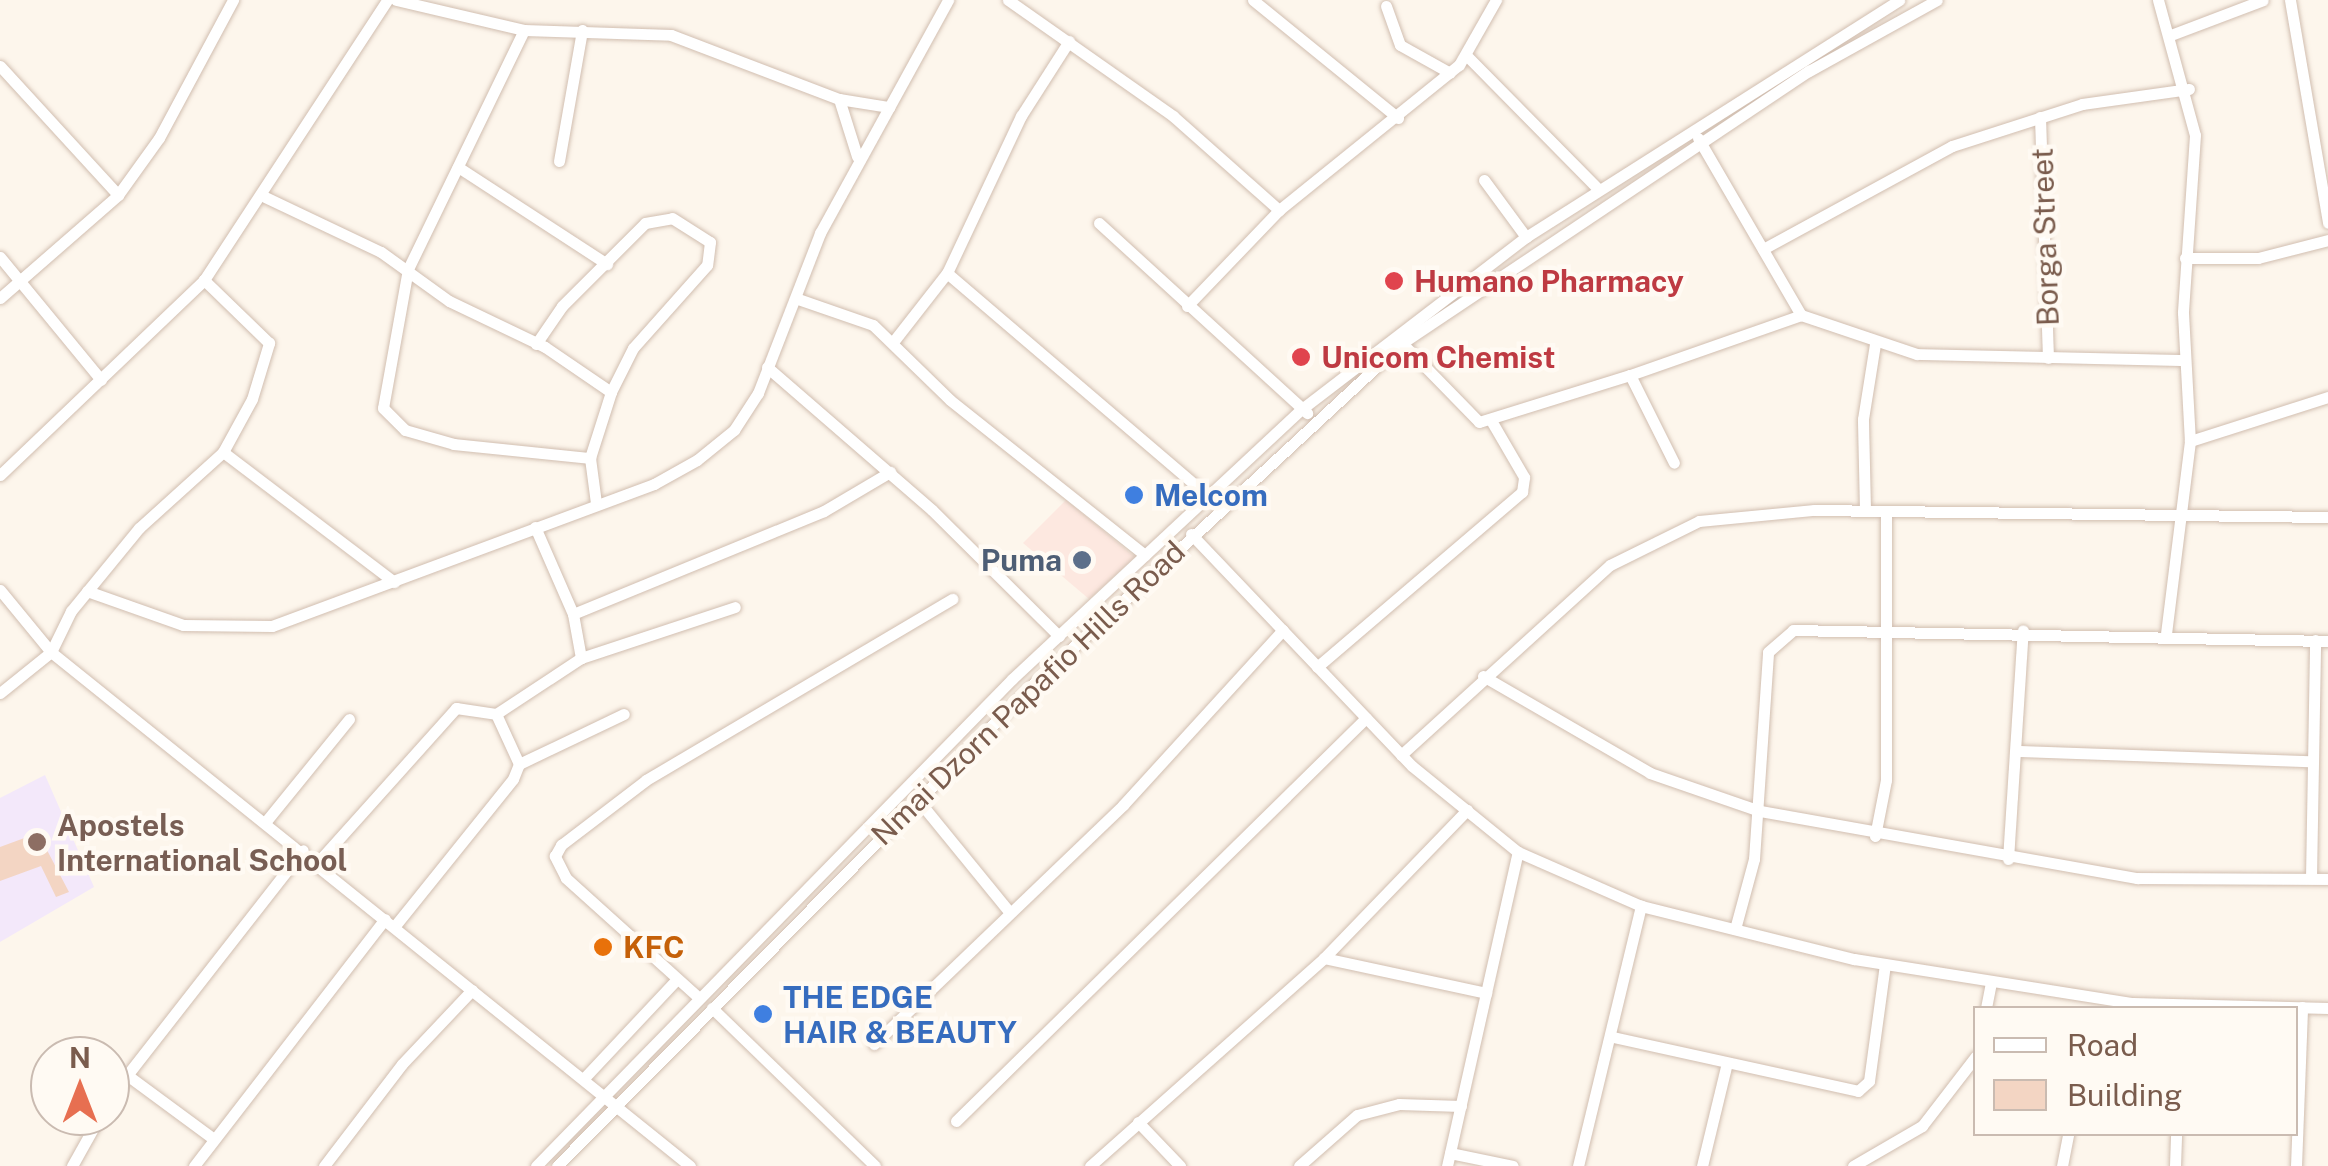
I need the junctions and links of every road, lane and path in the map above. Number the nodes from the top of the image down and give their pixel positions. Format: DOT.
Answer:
graph roads {
  1 [pos="232,0"];
  2 [pos="388,0"];
  3 [pos="396,0"];
  4 [pos="948,0"];
  5 [pos="1008,0"];
  6 [pos="1252,0"];
  7 [pos="1496,0"];
  8 [pos="1899,0"];
  9 [pos="1938,0"];
  10 [pos="2158,0"];
  11 [pos="2263,0"];
  12 [pos="2290,0"];
  13 [pos="1386,6"];
  14 [pos="524,30"];
  15 [pos="582,30"];
  16 [pos="2171,34"];
  17 [pos="1069,41"];
  18 [pos="1467,56"];
  19 [pos="0,66"];
  20 [pos="1450,73"];
  21 [pos="2188,89"];
  22 [pos="839,98"];
  23 [pos="889,108"];
  24 [pos="2040,116"];
  25 [pos="1398,118"];
  26 [pos="1693,130"];
  27 [pos="1701,143"];
  28 [pos="857,159"];
  29 [pos="559,161"];
  30 [pos="458,167"];
  31 [pos="1484,180"];
  32 [pos="1598,189"];
  33 [pos="118,195"];
  34 [pos="265,197"];
  35 [pos="1279,210"];
  36 [pos="1099,223"];
  37 [pos="2328,223"];
  38 [pos="1526,237"];
  39 [pos="2328,240"];
  40 [pos="1764,250"];
  41 [pos="0,257"];
  42 [pos="2185,258"];
  43 [pos="607,264"];
  44 [pos="408,269"];
  45 [pos="947,273"];
  46 [pos="204,280"];
  47 [pos="21,282"];
  48 [pos="0,298"];
  49 [pos="798,299"];
  50 [pos="1187,306"];
  51 [pos="1801,315"];
  52 [pos="893,342"];
  53 [pos="1402,342"];
  54 [pos="536,344"];
  55 [pos="1875,344"];
  56 [pos="2048,358"];
  57 [pos="2186,360"];
  58 [pos="767,368"];
  59 [pos="1630,375"];
  60 [pos="101,380"];
  61 [pos="612,392"];
  62 [pos="2328,398"];
  63 [pos="1302,408"];
  64 [pos="1314,419"];
  65 [pos="1492,422"];
  66 [pos="2190,441"];
  67 [pos="222,452"];
  68 [pos="590,458"];
  69 [pos="1674,463"];
  70 [pos="890,472"];
  71 [pos="0,474"];
  72 [pos="1208,495"];
  73 [pos="596,503"];
  74 [pos="1864,510"];
  75 [pos="1886,511"];
  76 [pos="2183,514"];
  77 [pos="2328,517"];
  78 [pos="535,527"];
  79 [pos="1190,534"];
  80 [pos="1145,555"];
  81 [pos="394,582"];
  82 [pos="0,590"];
  83 [pos="87,591"];
  84 [pos="952,599"];
  85 [pos="735,606"];
  86 [pos="573,614"];
  87 [pos="1283,630"];
  88 [pos="1890,630"];
  89 [pos="2022,630"];
  90 [pos="2166,633"];
  91 [pos="1059,636"];
  92 [pos="2321,640"];
  93 [pos="51,652"];
  94 [pos="582,658"];
  95 [pos="1317,667"];
  96 [pos="1483,676"];
  97 [pos="0,693"];
  98 [pos="496,714"];
  99 [pos="624,714"];
  100 [pos="1366,718"];
  101 [pos="349,719"];
  102 [pos="2018,752"];
  103 [pos="1401,754"];
  104 [pos="2311,761"];
  105 [pos="520,764"];
  106 [pos="918,800"];
  107 [pos="1466,810"];
  108 [pos="1760,811"];
  109 [pos="266,820"];
  110 [pos="1875,836"];
  111 [pos="303,850"];
  112 [pos="1518,852"];
  113 [pos="2008,860"];
  114 [pos="318,862"];
  115 [pos="2311,878"];
  116 [pos="2328,879"];
  117 [pos="1640,906"];
  118 [pos="1007,908"];
  119 [pos="390,923"];
  120 [pos="1736,929"];
  121 [pos="1324,958"];
  122 [pos="1885,964"];
  123 [pos="676,979"];
  124 [pos="1991,982"];
  125 [pos="472,990"];
  126 [pos="1486,993"];
  127 [pos="698,997"];
  128 [pos="2101,1004"];
  129 [pos="1986,1006"];
  130 [pos="2177,1006"];
  131 [pos="2302,1006"];
  132 [pos="712,1008"];
  133 [pos="2328,1008"];
  134 [pos="1613,1037"];
  135 [pos="874,1044"];
  136 [pos="1973,1060"];
  137 [pos="1727,1063"];
  138 [pos="130,1070"];
  139 [pos="586,1076"];
  140 [pos="130,1078"];
  141 [pos="605,1091"];
  142 [pos="618,1102"];
  143 [pos="1460,1106"];
  144 [pos="2298,1113"];
  145 [pos="956,1121"];
  146 [pos="1138,1122"];
  147 [pos="89,1136"];
  148 [pos="2068,1136"];
  149 [pos="2176,1136"];
  150 [pos="2297,1136"];
  151 [pos="211,1137"];
  152 [pos="1449,1160"];
  153 [pos="72,1166"];
  154 [pos="194,1166"];
  155 [pos="324,1166"];
  156 [pos="536,1166"];
  157 [pos="556,1166"];
  158 [pos="690,1166"];
  159 [pos="875,1166"];
  160 [pos="1090,1166"];
  161 [pos="1180,1166"];
  162 [pos="1299,1166"];
  163 [pos="1513,1166"];
  164 [pos="1578,1166"];
  165 [pos="1702,1166"];
  166 [pos="1853,1166"];
  167 [pos="2062,1166"];
  168 [pos="2176,1166"];
  169 [pos="2296,1166"];
  1 -- 33 [label="street"];
  2 -- 34 [label="street"];
  3 -- 14 [label="street"];
  4 -- 23 [label="street"];
  5 -- 17 [label="street"];
  6 -- 25 [label="street"];
  7 -- 18 [label="street"];
  8 -- 26 [label="street, Nmai Dzorn Papafio Hills Road"];
  9 -- 27 [label="street, Nmai Dzorn Papafio Hills Road"];
  10 -- 16 [label="street"];
  11 -- 16 [label="street"];
  12 -- 37 [label="street"];
  13 -- 20 [label="street"];
  14 -- 15 [label="street"];
  14 -- 30 [label="street"];
  15 -- 22 [label="street"];
  15 -- 29 [label="street"];
  16 -- 21 [label="street"];
  17 -- 35 [label="street"];
  17 -- 45 [label="street"];
  18 -- 20 [label="street"];
  18 -- 32 [label="street"];
  19 -- 33 [label="street"];
  20 -- 25 [label="street"];
  21 -- 24 [label="street"];
  21 -- 42 [label="street"];
  22 -- 23 [label="street"];
  22 -- 28 [label="street"];
  23 -- 28 [label="street"];
  24 -- 40 [label="street"];
  24 -- 56 [label="street, Borga Street"];
  25 -- 35 [label="street"];
  26 -- 27 [label="street"];
  26 -- 32 [label="street, Nmai Dzorn Papafio Hills Road"];
  27 -- 40 [label="street"];
  27 -- 53 [label="street, Nmai Dzorn Papafio Hills Road"];
  28 -- 49 [label="street"];
  30 -- 43 [label="street"];
  30 -- 44 [label="street"];
  31 -- 38 [label="street"];
  32 -- 38 [label="street, Nmai Dzorn Papafio Hills Road"];
  33 -- 47 [label="street"];
  34 -- 44 [label="street"];
  34 -- 46 [label="street"];
  35 -- 50 [label="street"];
  36 -- 50 [label="street"];
  38 -- 63 [label="street, Nmai Dzorn Papafio Hills Road"];
  39 -- 42 [label="street"];
  40 -- 51 [label="street"];
  41 -- 47 [label="street"];
  42 -- 57 [label="street"];
  43 -- 54 [label="street"];
  43 -- 61 [label="street"];
  44 -- 54 [label="street"];
  44 -- 68 [label="street"];
  45 -- 52 [label="street"];
  45 -- 72 [label="street"];
  46 -- 60 [label="street"];
  46 -- 67 [label="street"];
  47 -- 48 [label="street"];
  47 -- 60 [label="street"];
  49 -- 52 [label="street"];
  49 -- 58 [label="street"];
  50 -- 63 [label="street"];
  51 -- 55 [label="street"];
  51 -- 59 [label="street"];
  52 -- 80 [label="street"];
  53 -- 64 [label="street, Nmai Dzorn Papafio Hills Road"];
  53 -- 65 [label="street"];
  54 -- 61 [label="street"];
  55 -- 56 [label="street"];
  55 -- 74 [label="street"];
  56 -- 57 [label="street"];
  57 -- 66 [label="street"];
  58 -- 70 [label="street"];
  58 -- 73 [label="street"];
  59 -- 65 [label="street"];
  59 -- 69 [label="street"];
  60 -- 71 [label="street"];
  61 -- 68 [label="street"];
  62 -- 66 [label="street"];
  63 -- 64 [label="street"];
  63 -- 72 [label="street, Nmai Dzorn Papafio Hills Road"];
  64 -- 79 [label="street, Nmai Dzorn Papafio Hills Road"];
  65 -- 95 [label="street"];
  66 -- 76 [label="street"];
  67 -- 81 [label="street"];
  67 -- 83 [label="street"];
  68 -- 73 [label="street"];
  70 -- 86 [label="street"];
  70 -- 91 [label="street"];
  72 -- 80 [label="street, Nmai Dzorn Papafio Hills Road"];
  73 -- 78 [label="street"];
  74 -- 75 [label="street"];
  74 -- 96 [label="street"];
  75 -- 76 [label="street"];
  75 -- 88 [label="street"];
  76 -- 77 [label="street"];
  76 -- 90 [label="street"];
  78 -- 81 [label="street"];
  78 -- 86 [label="street"];
  79 -- 87 [label="street"];
  79 -- 106 [label="street, Nmai Dzorn Papafio Hills Road"];
  80 -- 91 [label="street, Nmai Dzorn Papafio Hills Road"];
  81 -- 83 [label="street"];
  82 -- 93 [label="street"];
  83 -- 93 [label="street"];
  84 -- 123 [label="street"];
  85 -- 94 [label="street"];
  86 -- 94 [label="street"];
  87 -- 95 [label="street"];
  87 -- 118 [label="street"];
  88 -- 89 [label="street"];
  88 -- 108 [label="street"];
  88 -- 110 [label="street"];
  89 -- 90 [label="street"];
  89 -- 102 [label="street"];
  90 -- 92 [label="street"];
  91 -- 127 [label="street, Nmai Dzorn Papafio Hills Road"];
  92 -- 104 [label="street"];
  93 -- 97 [label="street"];
  93 -- 109 [label="street"];
  94 -- 98 [label="street"];
  95 -- 100 [label="street"];
  96 -- 103 [label="street"];
  96 -- 108 [label="street"];
  98 -- 105 [label="street"];
  98 -- 114 [label="street"];
  99 -- 105 [label="street"];
  100 -- 103 [label="street"];
  100 -- 145 [label="street"];
  101 -- 109 [label="street"];
  102 -- 104 [label="street"];
  102 -- 113 [label="street"];
  103 -- 107 [label="street"];
  104 -- 115 [label="street"];
  105 -- 119 [label="street"];
  106 -- 118 [label="street"];
  106 -- 132 [label="street, Nmai Dzorn Papafio Hills Road"];
  107 -- 112 [label="street"];
  107 -- 121 [label="street"];
  108 -- 110 [label="street"];
  108 -- 120 [label="street"];
  109 -- 111 [label="street"];
  110 -- 113 [label="street"];
  111 -- 114 [label="street"];
  111 -- 138 [label="street"];
  112 -- 117 [label="street"];
  112 -- 126 [label="street"];
  113 -- 115 [label="street"];
  114 -- 119 [label="street"];
  115 -- 116 [label="street"];
  117 -- 120 [label="street"];
  117 -- 134 [label="street"];
  118 -- 135 [label="street"];
  119 -- 125 [label="street"];
  119 -- 151 [label="street"];
  120 -- 122 [label="street"];
  121 -- 126 [label="street"];
  121 -- 146 [label="street"];
  122 -- 124 [label="street"];
  122 -- 137 [label="street"];
  123 -- 127 [label="street"];
  123 -- 139 [label="street"];
  124 -- 128 [label="street"];
  124 -- 129 [label="street"];
  125 -- 139 [label="street"];
  125 -- 155 [label="street"];
  126 -- 143 [label="street"];
  127 -- 141 [label="street, Nmai Dzorn Papafio Hills Road"];
  128 -- 130 [label="street"];
  130 -- 131 [label="street"];
  131 -- 133 [label="street"];
  131 -- 144 [label="street"];
  132 -- 142 [label="street, Nmai Dzorn Papafio Hills Road"];
  132 -- 159 [label="street"];
  134 -- 137 [label="street"];
  134 -- 164 [label="street"];
  136 -- 166 [label="street"];
  137 -- 165 [label="street"];
  139 -- 141 [label="street"];
  140 -- 151 [label="street"];
  141 -- 142 [label="street"];
  141 -- 156 [label="street, Nmai Dzorn Papafio Hills Road"];
  142 -- 157 [label="street, Nmai Dzorn Papafio Hills Road"];
  142 -- 158 [label="street"];
  143 -- 152 [label="street"];
  143 -- 162 [label="street"];
  146 -- 160 [label="street"];
  146 -- 161 [label="street"];
  147 -- 153 [label="street"];
  148 -- 167 [label="street"];
  149 -- 168 [label="street"];
  150 -- 169 [label="street"];
  151 -- 154 [label="street"];
  152 -- 163 [label="street"];
}
